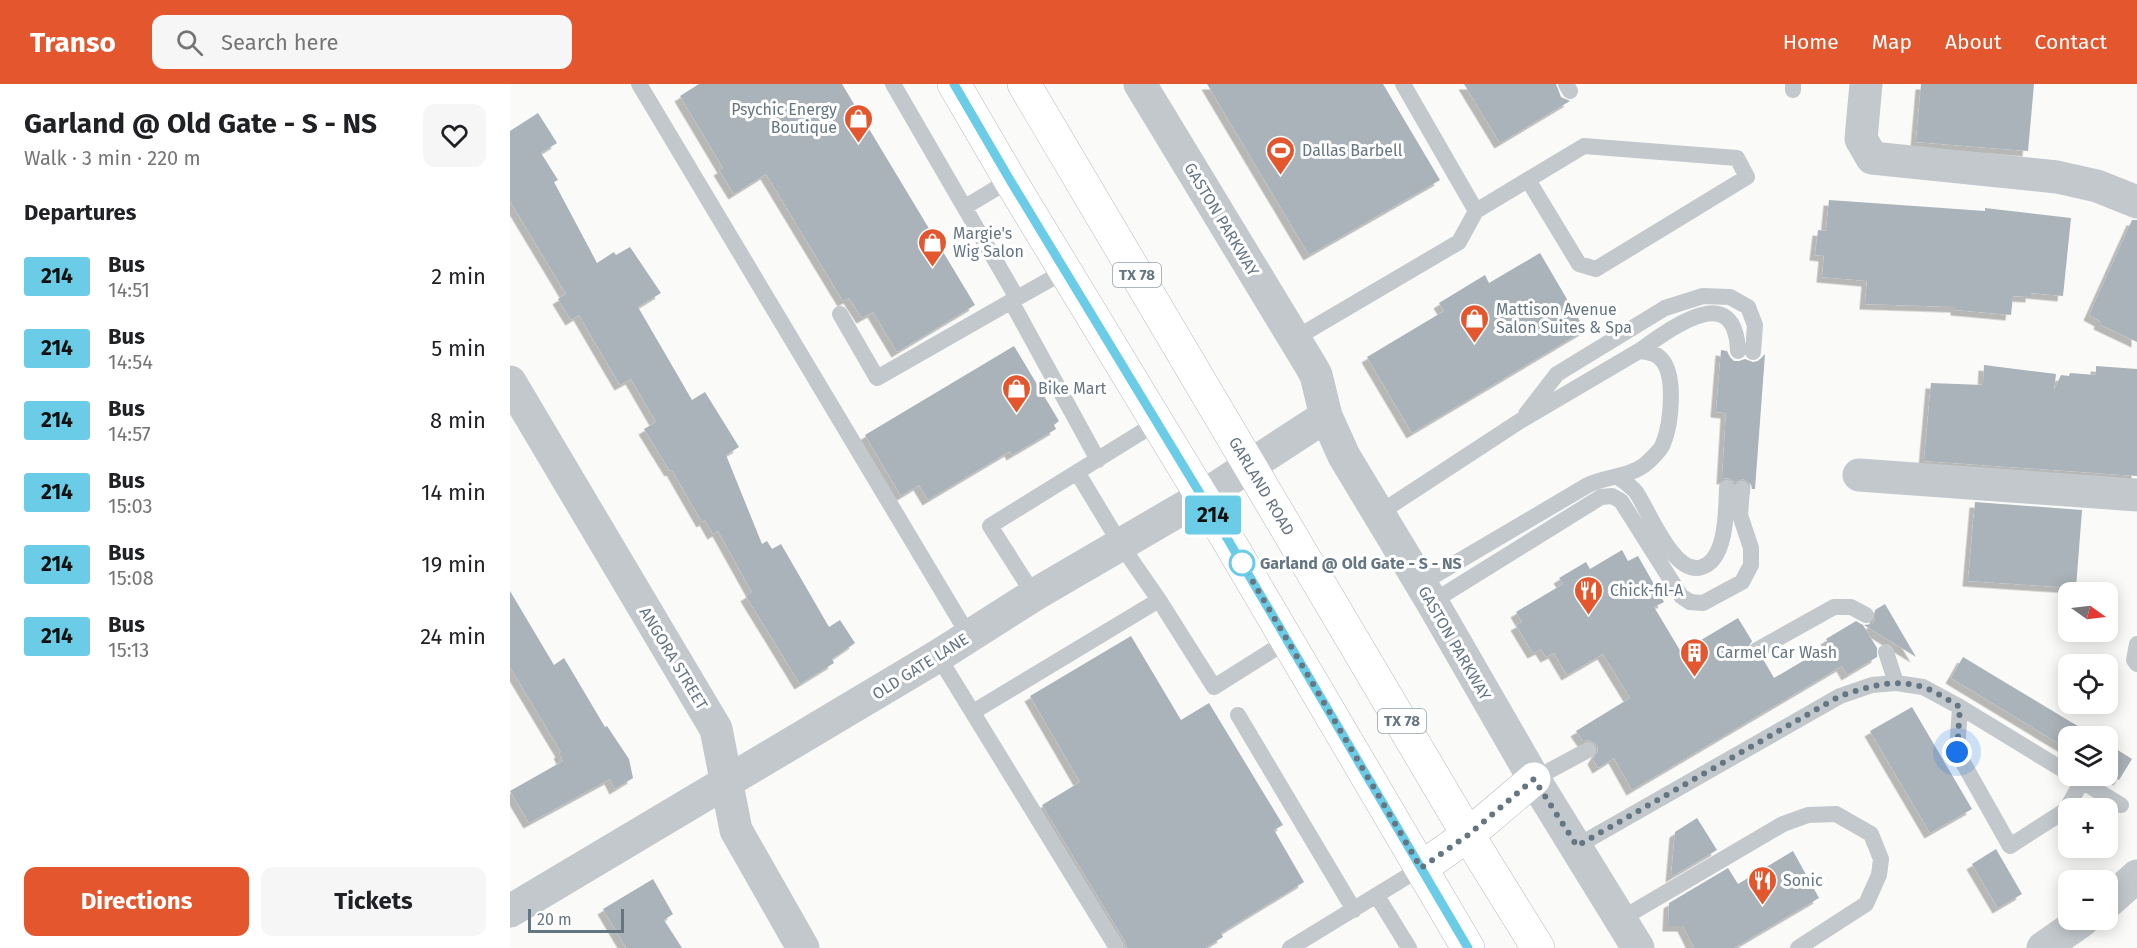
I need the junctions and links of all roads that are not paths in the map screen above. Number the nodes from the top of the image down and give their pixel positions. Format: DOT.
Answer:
graph roads {
  1 [pos="639,84"];
  2 [pos="892,84"];
  3 [pos="954,84"];
  4 [pos="1024,84"];
  5 [pos="1140,84"];
  6 [pos="1403,84"];
  7 [pos="1866,84"];
  8 [pos="1010,180"];
  9 [pos="1528,180"];
  10 [pos="2137,202"];
  11 [pos="965,207"];
  12 [pos="1476,211"];
  13 [pos="1065,271"];
  14 [pos="1014,299"];
  15 [pos="840,314"];
  16 [pos="1294,339"];
  17 [pos="1639,351"];
  18 [pos="510,382"];
  19 [pos="1326,416"];
  20 [pos="1158,422"];
  21 [pos="1520,422"];
  22 [pos="1098,460"];
  23 [pos="1251,466"];
  24 [pos="1077,472"];
  25 [pos="1859,475"];
  26 [pos="1618,477"];
  27 [pos="2137,495"];
  28 [pos="1202,497"];
  29 [pos="1378,514"];
  30 [pos="1121,545"];
  31 [pos="1426,593"];
  32 [pos="1034,595"];
  33 [pos="1159,600"];
  34 [pos="1866,615"];
  35 [pos="969,636"];
  36 [pos="1287,641"];
  37 [pos="2137,644"];
  38 [pos="1757,650"];
  39 [pos="1886,652"];
  40 [pos="938,656"];
  41 [pos="2137,664"];
  42 [pos="1896,683"];
  43 [pos="1960,707"];
  44 [pos="973,712"];
  45 [pos="1238,715"];
  46 [pos="1588,750"];
  47 [pos="2058,767"];
  48 [pos="1534,779"];
  49 [pos="726,784"];
  50 [pos="2072,786"];
  51 [pos="2089,786"];
  52 [pos="2121,805"];
  53 [pos="1468,835"];
  54 [pos="1577,846"];
  55 [pos="1421,868"];
  56 [pos="2137,876"];
  57 [pos="2118,893"];
  58 [pos="1377,896"];
  59 [pos="512,906"];
  60 [pos="1354,910"];
  61 [pos="1621,919"];
  62 [pos="2069,930"];
  63 [pos="803,948"];
  64 [pos="1117,948"];
  65 [pos="1290,948"];
  66 [pos="1409,948"];
  67 [pos="1468,948"];
  68 [pos="1538,948"];
  69 [pos="1638,948"];
  70 [pos="1798,948"];
  71 [pos="2043,948"];
  1 -- 35 [label="lane"];
  2 -- 11 [label="lane"];
  3 -- 8 [label="main road"];
  4 -- 23 [label="main road, GARLAND ROAD / TX 78"];
  5 -- 16 [label="street, GASTON PARKWAY"];
  6 -- 12 [label="lane"];
  7 -- 10 [label="street"];
  8 -- 11 [label="lane"];
  8 -- 13 [label="main road"];
  9 -- 9 [label="lane"];
  9 -- 12 [label="lane"];
  11 -- 14 [label="lane"];
  12 -- 16 [label="lane"];
  13 -- 14 [label="lane"];
  13 -- 20 [label="main road"];
  14 -- 15 [label="lane"];
  14 -- 22 [label="lane"];
  16 -- 19 [label="street, GASTON PARKWAY"];
  17 -- 21 [label="lane"];
  17 -- 21 [label="lane"];
  17 -- 26 [label="lane"];
  18 -- 49 [label="street, ANGORA STREET"];
  19 -- 23 [label="street, OLD GATE LANE"];
  19 -- 29 [label="street, GASTON PARKWAY"];
  20 -- 22 [label="lane"];
  20 -- 28 [label="main road"];
  21 -- 29 [label="lane"];
  22 -- 24 [label="lane"];
  23 -- 28 [label="street, OLD GATE LANE"];
  23 -- 53 [label="main road, GARLAND ROAD / TX 78"];
  24 -- 30 [label="lane"];
  24 -- 32 [label="lane"];
  25 -- 27 [label="street"];
  26 -- 31 [label="lane"];
  26 -- 31 [label="lane"];
  28 -- 30 [label="street, OLD GATE LANE"];
  28 -- 36 [label="main road"];
  29 -- 31 [label="street, GASTON PARKWAY"];
  30 -- 32 [label="street, OLD GATE LANE"];
  30 -- 33 [label="lane"];
  31 -- 48 [label="street, GASTON PARKWAY"];
  32 -- 35 [label="street, OLD GATE LANE"];
  33 -- 36 [label="lane"];
  33 -- 44 [label="lane"];
  34 -- 38 [label="lane"];
  35 -- 40 [label="street, OLD GATE LANE"];
  36 -- 55 [label="main road"];
  37 -- 41 [label="lane"];
  39 -- 42 [label="lane"];
  40 -- 44 [label="lane"];
  40 -- 49 [label="street, OLD GATE LANE"];
  42 -- 43 [label="lane"];
  42 -- 54 [label="lane"];
  43 -- 47 [label="lane"];
  43 -- 50 [label="lane"];
  44 -- 64 [label="lane"];
  45 -- 60 [label="lane"];
  46 -- 48 [label="lane"];
  48 -- 53 [label="main road"];
  48 -- 54 [label="street, GASTON PARKWAY"];
  49 -- 59 [label="street, OLD GATE LANE"];
  49 -- 63 [label="street, ANGORA STREET"];
  51 -- 52 [label="lane"];
  53 -- 55 [label="main road"];
  53 -- 68 [label="main road, GARLAND ROAD / TX 78"];
  54 -- 61 [label="street, GASTON PARKWAY"];
  55 -- 58 [label="lane"];
  55 -- 67 [label="main road"];
  56 -- 57 [label="street"];
  58 -- 60 [label="lane"];
  58 -- 66 [label="lane"];
  60 -- 65 [label="lane"];
  61 -- 69 [label="street, GASTON PARKWAY"];
  61 -- 70 [label="lane"];
  62 -- 71 [label="street"];
}
